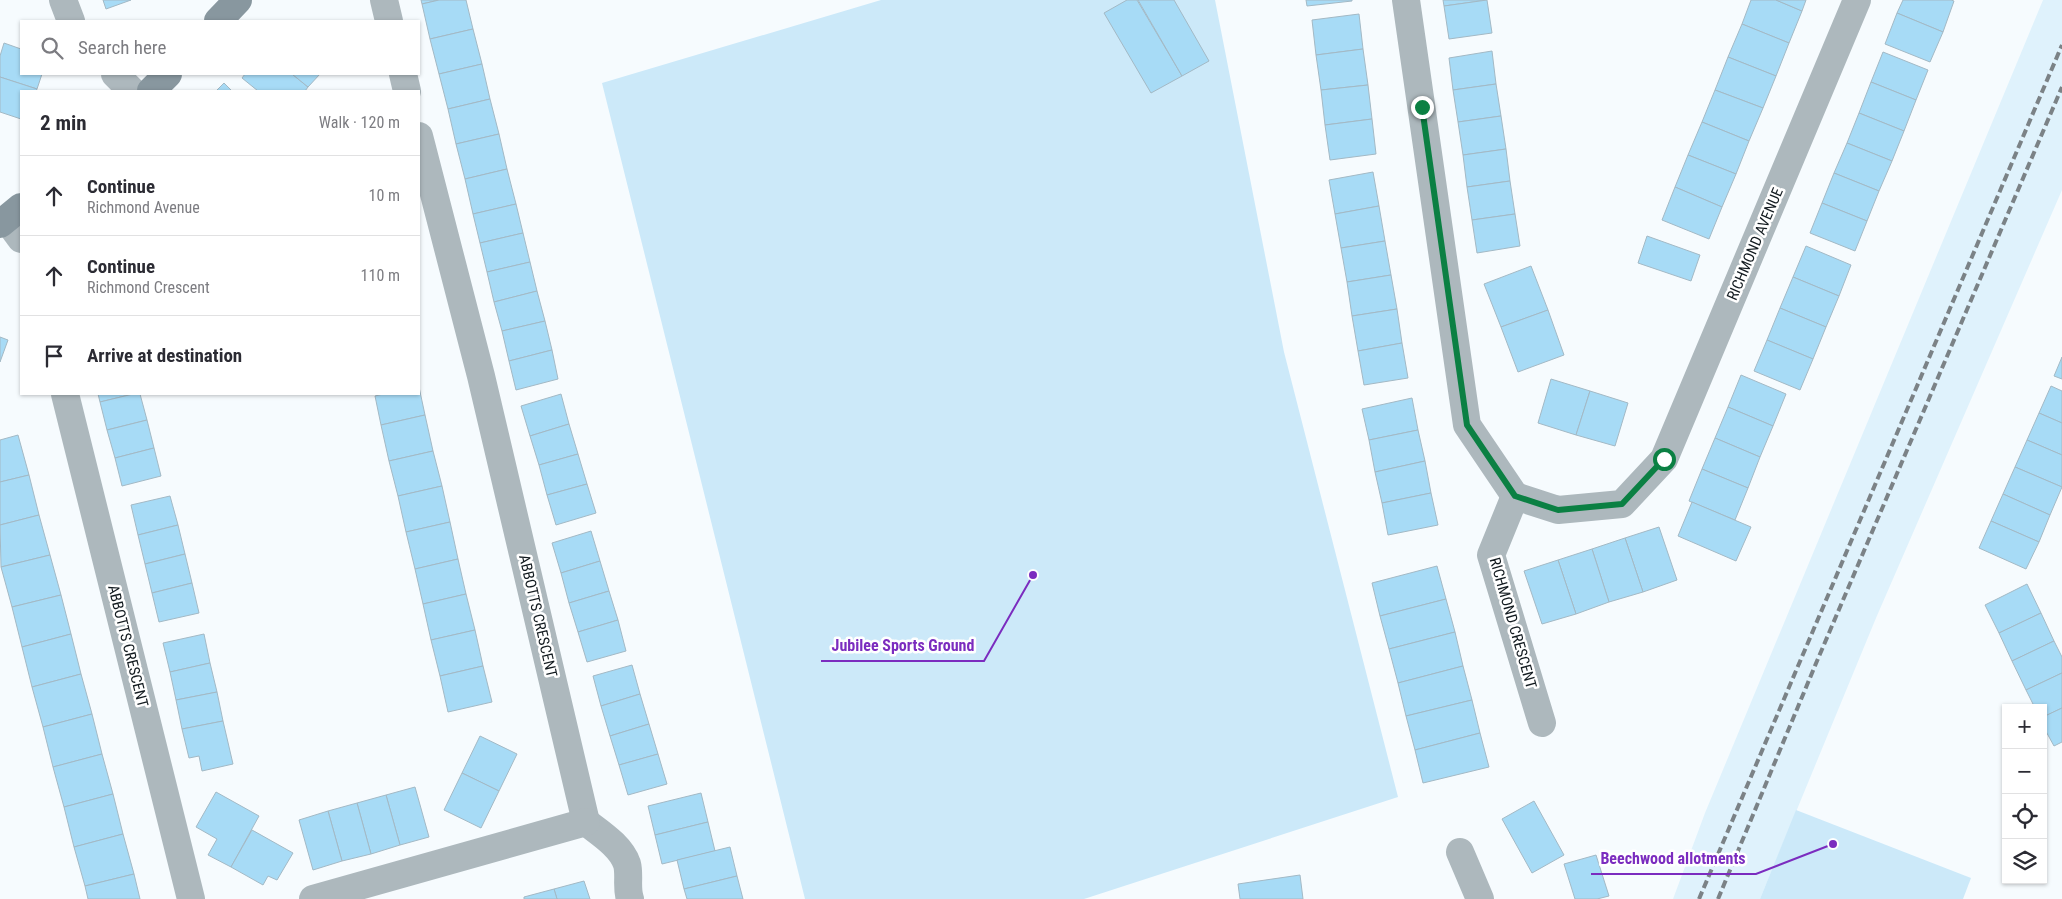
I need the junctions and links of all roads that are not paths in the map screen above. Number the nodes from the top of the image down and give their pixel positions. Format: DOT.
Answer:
graph roads {
  1 [pos="63,0"];
  2 [pos="238,0"];
  3 [pos="384,0"];
  4 [pos="1406,0"];
  5 [pos="1857,0"];
  6 [pos="71,20"];
  7 [pos="219,20"];
  8 [pos="389,20"];
  9 [pos="116,75"];
  10 [pos="167,75"];
  11 [pos="403,75"];
  12 [pos="131,90"];
  13 [pos="152,90"];
  14 [pos="407,90"];
  15 [pos="420,140"];
  16 [pos="65,395"];
  17 [pos="1515,496"];
  18 [pos="1542,723"];
  19 [pos="586,822"];
  20 [pos="1460,852"];
  21 [pos="191,899"];
  22 [pos="313,899"];
  23 [pos="630,899"];
  24 [pos="1480,899"];
  1 -- 6 [label="street"];
  2 -- 7 [label="street"];
  3 -- 8 [label="street"];
  4 -- 17 [label="street"];
  5 -- 17 [label="street, RICHMOND AVENUE"];
  9 -- 12 [label="street"];
  10 -- 13 [label="street"];
  11 -- 14 [label="street"];
  15 -- 19 [label="street, ABBOTTS CRESCENT"];
  16 -- 21 [label="street, ABBOTTS CRESCENT"];
  17 -- 18 [label="street, RICHMOND CRESCENT"];
  19 -- 22 [label="street"];
  19 -- 23 [label="street"];
  20 -- 24 [label="street"];
}
